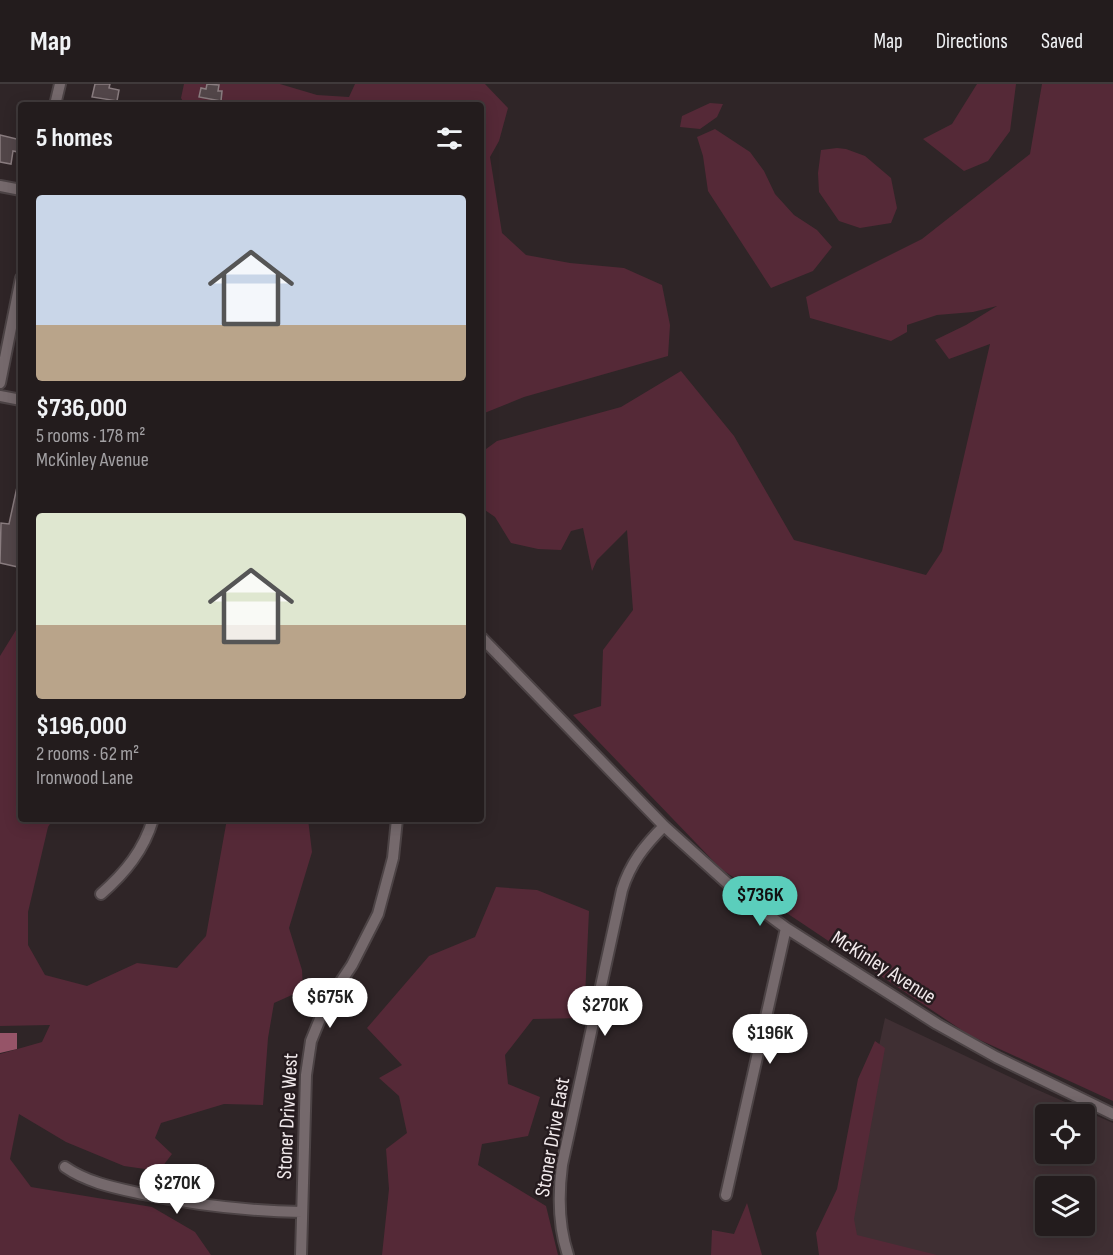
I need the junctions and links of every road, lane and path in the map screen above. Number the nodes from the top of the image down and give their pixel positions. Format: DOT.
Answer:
graph roads {
  1 [pos="60,84"];
  2 [pos="57,102"];
  3 [pos="0,186"];
  4 [pos="18,189"];
  5 [pos="18,293"];
  6 [pos="0,383"];
  7 [pos="0,396"];
  8 [pos="18,399"];
  9 [pos="484,640"];
  10 [pos="152,822"];
  11 [pos="397,822"];
  12 [pos="664,826"];
  13 [pos="101,894"];
  14 [pos="786,928"];
  15 [pos="1113,1114"];
  16 [pos="65,1167"];
  17 [pos="726,1195"];
  18 [pos="302,1212"];
  19 [pos="301,1255"];
  20 [pos="568,1255"];
  1 -- 2 [label="street"];
  3 -- 4 [label="street"];
  5 -- 6 [label="street"];
  7 -- 8 [label="street"];
  9 -- 12 [label="street, McKinley Avenue"];
  10 -- 13 [label="street"];
  11 -- 18 [label="street, Stoner Drive West"];
  12 -- 14 [label="street, McKinley Avenue"];
  12 -- 20 [label="street, Stoner Drive East"];
  14 -- 15 [label="street, McKinley Avenue"];
  14 -- 17 [label="street"];
  16 -- 18 [label="street"];
  18 -- 19 [label="street, Stoner Drive West"];
}
